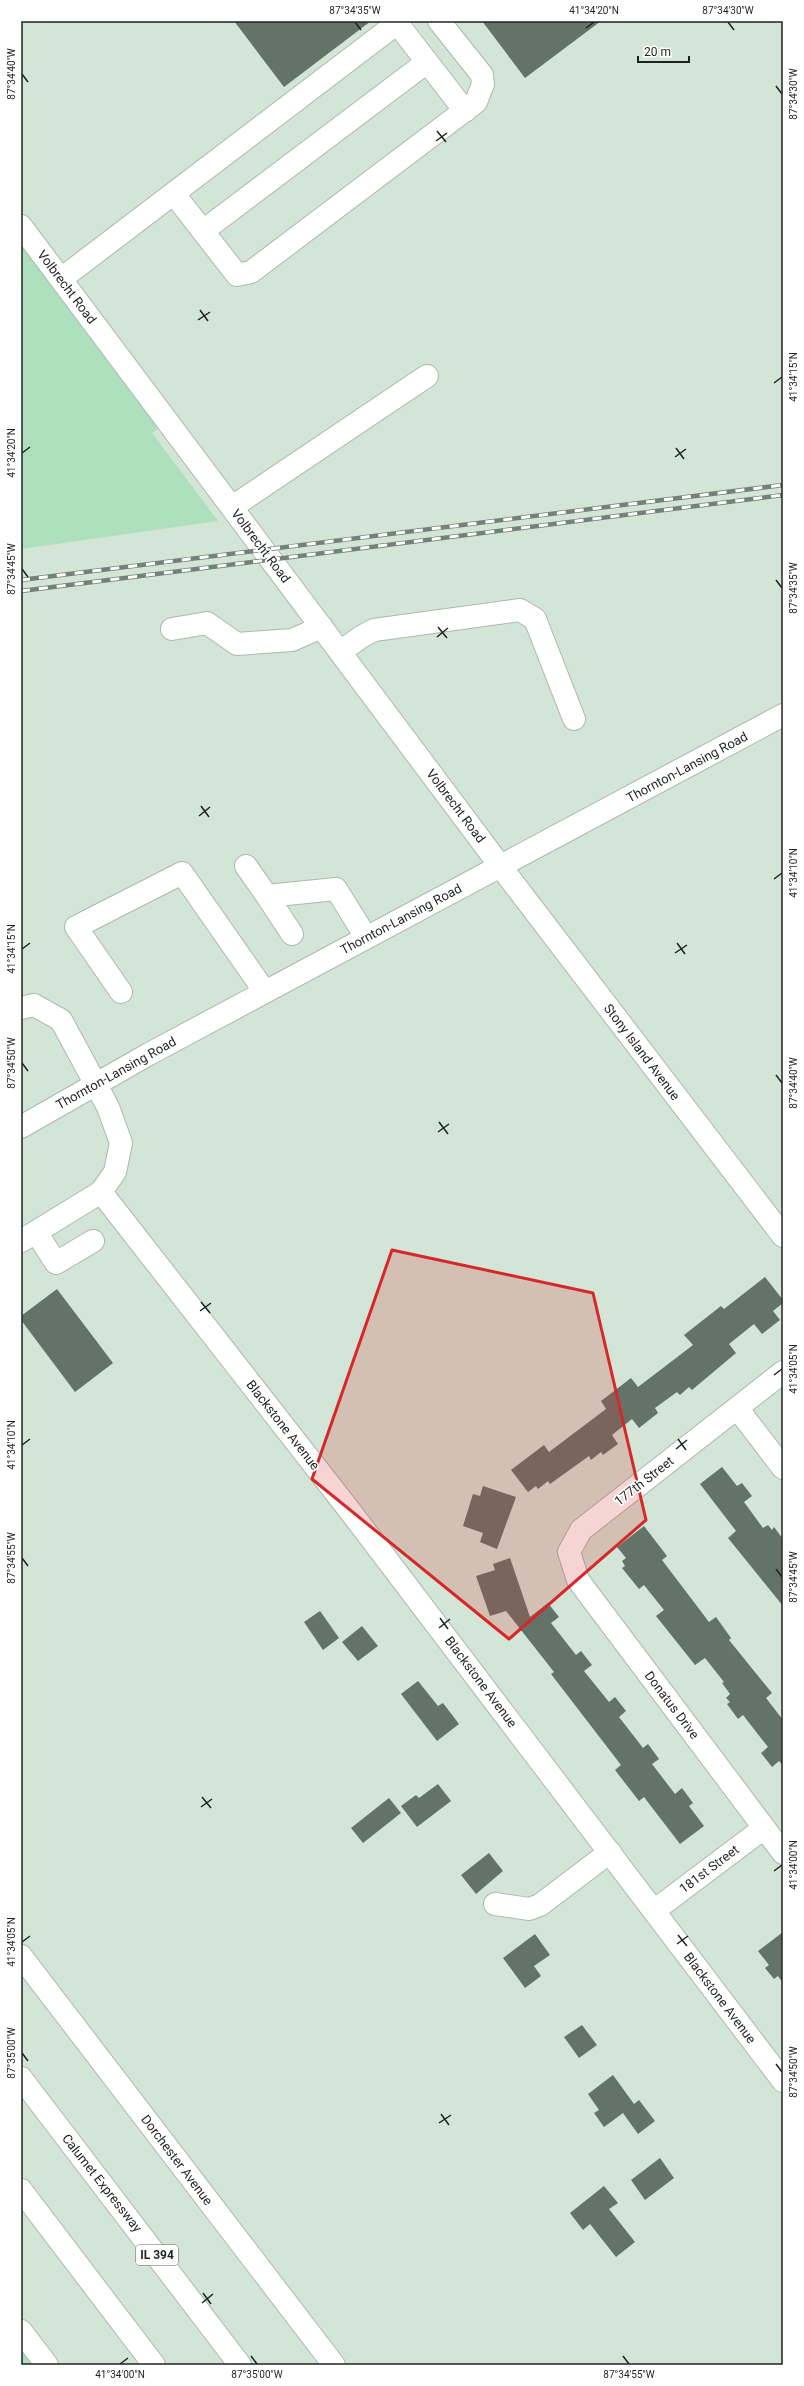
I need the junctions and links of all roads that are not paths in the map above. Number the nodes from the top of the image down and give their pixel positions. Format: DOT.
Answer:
graph roads {
  1 [pos="439,21"];
  2 [pos="399,22"];
  3 [pos="427,62"];
  4 [pos="466,111"];
  5 [pos="174,194"];
  6 [pos="21,226"];
  7 [pos="203,231"];
  8 [pos="61,279"];
  9 [pos="427,376"];
  10 [pos="232,507"];
  11 [pos="322,627"];
  12 [pos="172,629"];
  13 [pos="340,652"];
  14 [pos="783,715"];
  15 [pos="574,719"];
  16 [pos="246,866"];
  17 [pos="502,867"];
  18 [pos="267,896"];
  19 [pos="292,934"];
  20 [pos="366,937"];
  21 [pos="121,992"];
  22 [pos="265,992"];
  23 [pos="21,1008"];
  24 [pos="95,1084"];
  25 [pos="21,1127"];
  26 [pos="101,1192"];
  27 [pos="783,1236"];
  28 [pos="28,1237"];
  29 [pos="93,1241"];
  30 [pos="783,1372"];
  31 [pos="737,1408"];
  32 [pos="783,1468"];
  33 [pos="569,1552"];
  34 [pos="764,1828"];
  35 [pos="610,1852"];
  36 [pos="783,1853"];
  37 [pos="495,1904"];
  38 [pos="654,1910"];
  39 [pos="21,1956"];
  40 [pos="21,2078"];
  41 [pos="783,2081"];
  42 [pos="21,2190"];
  43 [pos="21,2331"];
  44 [pos="47,2365"];
  45 [pos="154,2365"];
  46 [pos="240,2365"];
  47 [pos="334,2365"];
  1 -- 4 [label="main road"];
  2 -- 3 [label="main road"];
  2 -- 5 [label="main road"];
  3 -- 4 [label="main road"];
  3 -- 7 [label="main road"];
  4 -- 7 [label="main road"];
  5 -- 7 [label="main road"];
  5 -- 8 [label="main road"];
  6 -- 8 [label="main road, Volbrecht Road"];
  8 -- 10 [label="main road, Volbrecht Road"];
  9 -- 10 [label="main road"];
  10 -- 11 [label="main road, Volbrecht Road"];
  11 -- 12 [label="main road"];
  11 -- 13 [label="main road, Volbrecht Road"];
  13 -- 15 [label="main road"];
  13 -- 17 [label="main road, Volbrecht Road"];
  14 -- 17 [label="main road, Thornton-Lansing Road"];
  16 -- 18 [label="main road"];
  17 -- 20 [label="main road, Thornton-Lansing Road"];
  17 -- 27 [label="main road, Stony Island Avenue"];
  18 -- 19 [label="main road"];
  18 -- 20 [label="main road"];
  20 -- 22 [label="main road, Thornton-Lansing Road"];
  21 -- 22 [label="main road"];
  22 -- 24 [label="main road, Thornton-Lansing Road"];
  23 -- 24 [label="main road"];
  24 -- 25 [label="main road, Thornton-Lansing Road"];
  24 -- 26 [label="main road"];
  26 -- 28 [label="main road"];
  26 -- 35 [label="main road, Blackstone Avenue"];
  28 -- 29 [label="main road"];
  30 -- 31 [label="main road, 177th Street"];
  31 -- 32 [label="main road"];
  31 -- 33 [label="main road, 177th Street"];
  33 -- 34 [label="main road, Donatus Drive"];
  34 -- 36 [label="main road, Donatus Drive"];
  34 -- 38 [label="main road, 181st Street"];
  35 -- 37 [label="main road"];
  35 -- 38 [label="main road, Blackstone Avenue"];
  38 -- 41 [label="main road, Blackstone Avenue"];
  39 -- 47 [label="main road, Dorchester Avenue"];
  40 -- 46 [label="main road, Calumet Expressway / IL 394"];
  42 -- 45 [label="main road"];
  43 -- 44 [label="main road"];
}
